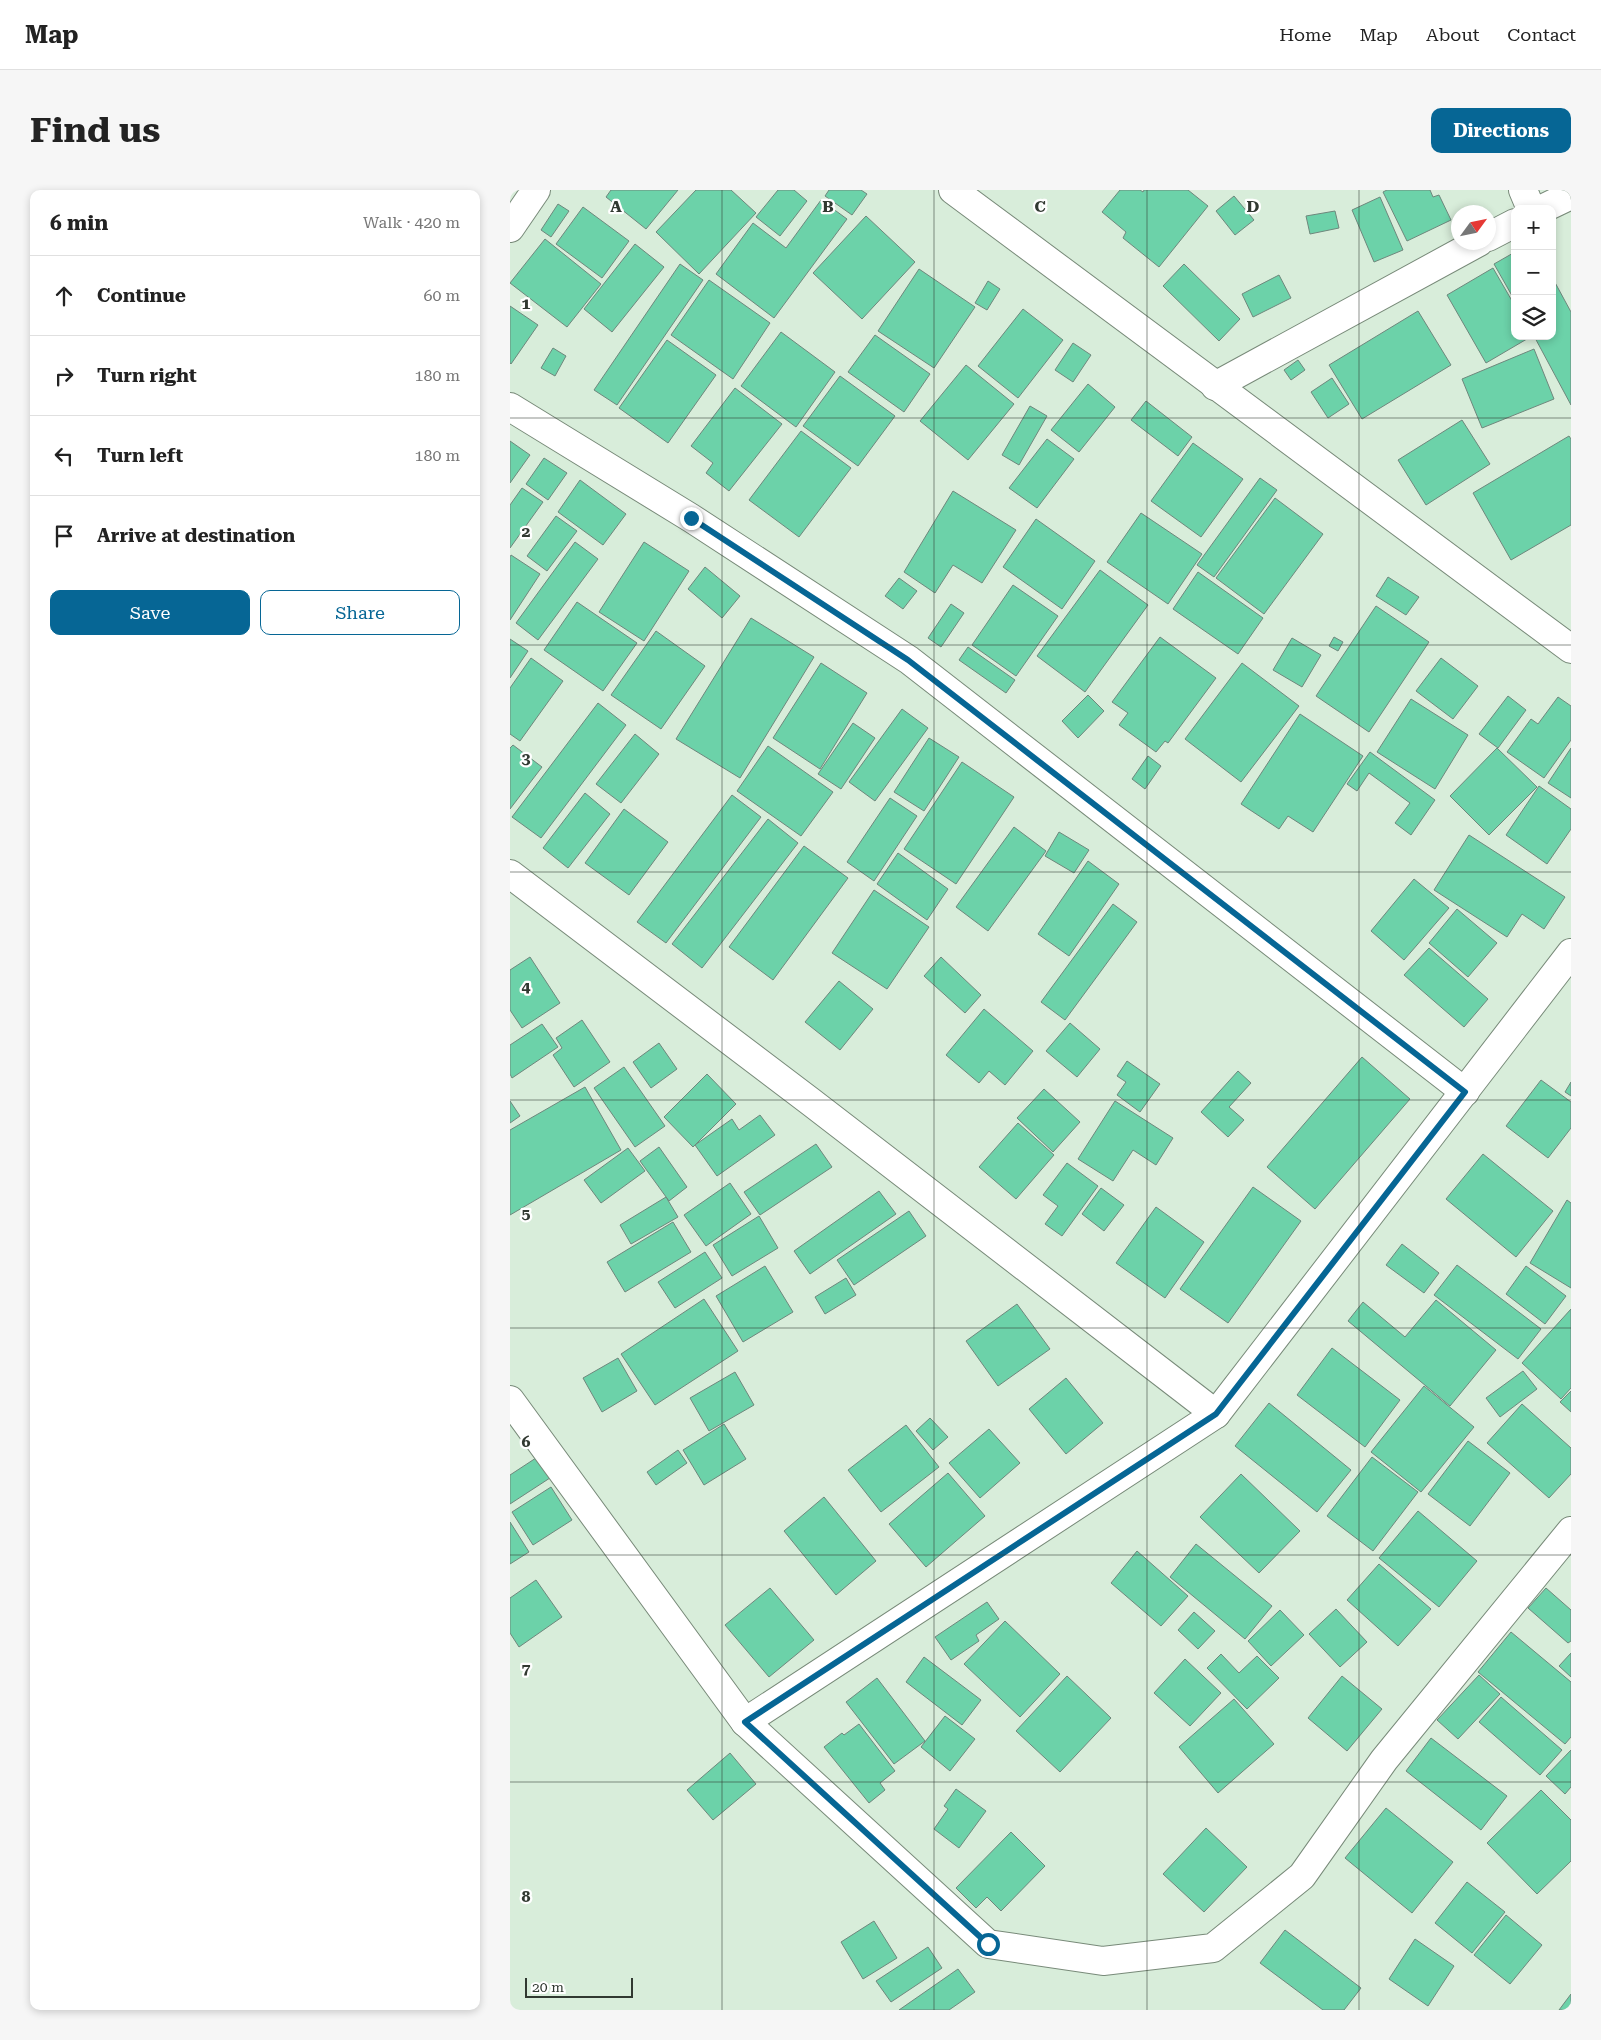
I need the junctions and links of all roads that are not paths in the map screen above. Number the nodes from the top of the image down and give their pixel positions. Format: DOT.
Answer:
graph roads {
  1 [pos="536,190"];
  2 [pos="953,190"];
  3 [pos="1523,190"];
  4 [pos="1571,195"];
  5 [pos="1530,205"];
  6 [pos="1550,205"];
  7 [pos="1511,225"];
  8 [pos="510,228"];
  9 [pos="1496,233"];
  10 [pos="1464,250"];
  11 [pos="1215,386"];
  12 [pos="510,407"];
  13 [pos="1571,648"];
  14 [pos="510,874"];
  15 [pos="1571,953"];
  16 [pos="1465,1092"];
  17 [pos="510,1400"];
  18 [pos="1216,1414"];
  19 [pos="1571,1532"];
  20 [pos="745,1722"];
  1 -- 8 [label="street"];
  2 -- 11 [label="street"];
  3 -- 5 [label="street"];
  4 -- 6 [label="street"];
  7 -- 9 [label="street"];
  10 -- 11 [label="street"];
  11 -- 13 [label="street"];
  12 -- 16 [label="street"];
  14 -- 18 [label="street"];
  15 -- 16 [label="street"];
  16 -- 18 [label="street"];
  17 -- 20 [label="street"];
  18 -- 20 [label="street"];
  19 -- 20 [label="street"];
}
